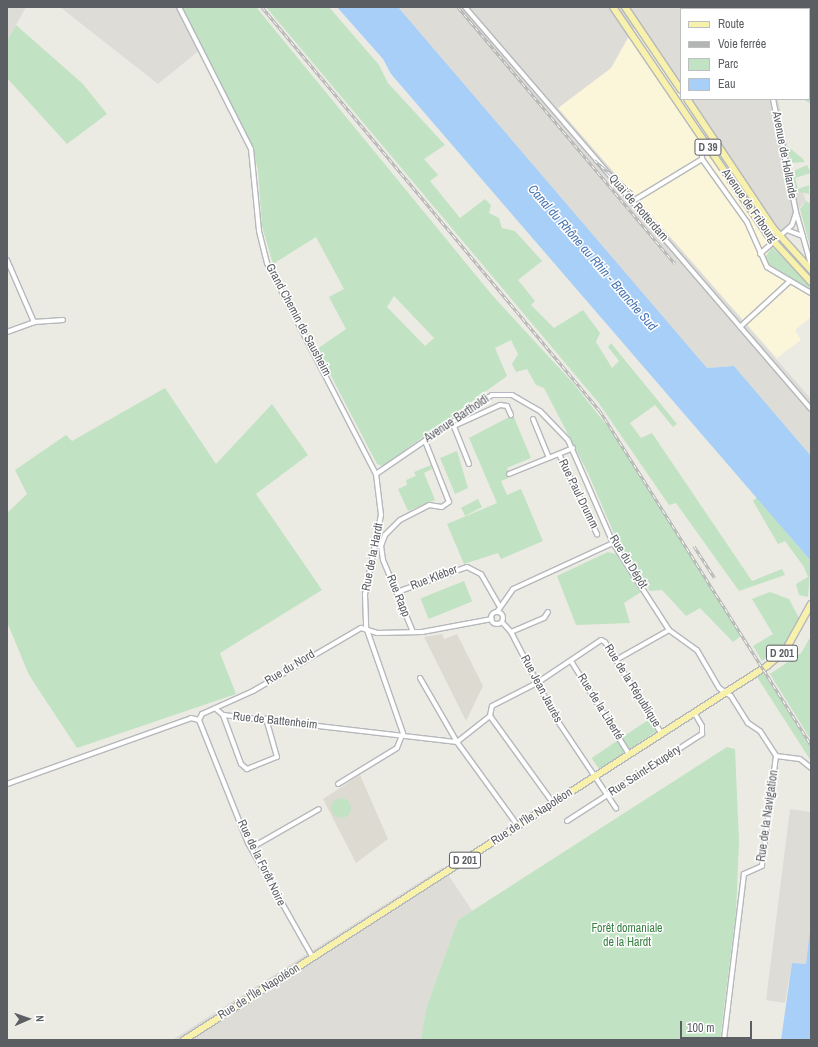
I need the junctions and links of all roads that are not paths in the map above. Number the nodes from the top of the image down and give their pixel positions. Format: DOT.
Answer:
graph roads {
  1 [pos="179,7"];
  2 [pos="465,7"];
  3 [pos="613,7"];
  4 [pos="625,7"];
  5 [pos="680,89"];
  6 [pos="688,100"];
  7 [pos="773,100"];
  8 [pos="701,137"];
  9 [pos="702,159"];
  10 [pos="792,166"];
  11 [pos="787,167"];
  12 [pos="633,201"];
  13 [pos="796,212"];
  14 [pos="787,230"];
  15 [pos="803,236"];
  16 [pos="780,237"];
  17 [pos="773,242"];
  18 [pos="760,254"];
  19 [pos="7,260"];
  20 [pos="811,265"];
  21 [pos="811,270"];
  22 [pos="790,281"];
  23 [pos="811,282"];
  24 [pos="811,293"];
  25 [pos="64,320"];
  26 [pos="34,322"];
  27 [pos="740,327"];
  28 [pos="7,332"];
  29 [pos="482,402"];
  30 [pos="811,409"];
  31 [pos="485,411"];
  32 [pos="510,414"];
  33 [pos="533,419"];
  34 [pos="453,424"];
  35 [pos="425,441"];
  36 [pos="572,448"];
  37 [pos="559,454"];
  38 [pos="549,458"];
  39 [pos="469,464"];
  40 [pos="376,474"];
  41 [pos="508,474"];
  42 [pos="597,534"];
  43 [pos="613,543"];
  44 [pos="397,592"];
  45 [pos="811,604"];
  46 [pos="499,605"];
  47 [pos="497,612"];
  48 [pos="548,612"];
  49 [pos="492,619"];
  50 [pos="502,622"];
  51 [pos="366,627"];
  52 [pos="669,630"];
  53 [pos="413,632"];
  54 [pos="511,632"];
  55 [pos="377,633"];
  56 [pos="370,641"];
  57 [pos="616,660"];
  58 [pos="571,661"];
  59 [pos="420,678"];
  60 [pos="537,683"];
  61 [pos="725,692"];
  62 [pos="215,708"];
  63 [pos="694,712"];
  64 [pos="223,715"];
  65 [pos="490,716"];
  66 [pos="266,719"];
  67 [pos="199,720"];
  68 [pos="661,733"];
  69 [pos="401,737"];
  70 [pos="457,742"];
  71 [pos="630,754"];
  72 [pos="776,756"];
  73 [pos="811,768"];
  74 [pos="597,775"];
  75 [pos="7,784"];
  76 [pos="338,784"];
  77 [pos="609,795"];
  78 [pos="553,803"];
  79 [pos="616,808"];
  80 [pos="319,809"];
  81 [pos="567,821"];
  82 [pos="518,826"];
  83 [pos="251,848"];
  84 [pos="313,958"];
  85 [pos="184,1040"];
  86 [pos="724,1040"];
  1 -- 40 [label="street, Grand Chemin de Sausheim"];
  2 -- 12 [label="street, Quai de Rotterdam"];
  3 -- 8 [label="main road, Avenue de Fribourg / D 39"];
  4 -- 5 [label="main road"];
  6 -- 16 [label="main road, Avenue de Fribourg / D 39"];
  7 -- 11 [label="street, Avenue de Hollande"];
  8 -- 9 [label="street"];
  8 -- 17 [label="main road, Avenue de Fribourg / D 39"];
  9 -- 12 [label="street"];
  9 -- 18 [label="street"];
  10 -- 11 [label="street"];
  11 -- 13 [label="street, Avenue de Hollande"];
  12 -- 27 [label="street, Quai de Rotterdam"];
  13 -- 14 [label="street, Avenue de Hollande"];
  13 -- 15 [label="street, Avenue de Hollande"];
  14 -- 15 [label="street"];
  14 -- 16 [label="street, Avenue de Hollande"];
  15 -- 20 [label="street, Avenue de Hollande"];
  16 -- 17 [label="street, Avenue de Hollande"];
  16 -- 21 [label="main road, Avenue de Fribourg / D 39"];
  17 -- 18 [label="street, Avenue de Hollande"];
  17 -- 23 [label="main road, Avenue de Fribourg / D 39"];
  18 -- 22 [label="street"];
  19 -- 26 [label="street"];
  22 -- 24 [label="street"];
  22 -- 27 [label="street"];
  25 -- 26 [label="street"];
  26 -- 28 [label="street"];
  27 -- 30 [label="street, Quai de Rotterdam"];
  29 -- 31 [label="street"];
  29 -- 34 [label="street, Avenue Bartholdi"];
  29 -- 36 [label="street, Avenue Bartholdi"];
  31 -- 32 [label="street"];
  31 -- 34 [label="street"];
  33 -- 38 [label="street"];
  34 -- 35 [label="street, Avenue Bartholdi"];
  34 -- 39 [label="street"];
  35 -- 40 [label="street, Avenue Bartholdi"];
  35 -- 44 [label="street, Rue Rapp"];
  36 -- 37 [label="street"];
  36 -- 43 [label="street, Rue du Dépôt"];
  37 -- 38 [label="street"];
  37 -- 42 [label="street, Rue Paul Drumm"];
  38 -- 41 [label="street"];
  40 -- 51 [label="street, Rue de la Hardt"];
  43 -- 46 [label="street"];
  43 -- 52 [label="street, Rue du Dépôt"];
  44 -- 46 [label="street, Rue Kléber"];
  44 -- 53 [label="street, Rue Rapp"];
  45 -- 61 [label="main road, Rue de l'Île Napoléon / D 201"];
  46 -- 47 [label="street"];
  47 -- 49 [label="street"];
  47 -- 50 [label="street, Rue Jean Jaurès"];
  48 -- 54 [label="street"];
  49 -- 50 [label="street"];
  49 -- 53 [label="street"];
  50 -- 54 [label="street, Rue Jean Jaurès"];
  51 -- 55 [label="street"];
  51 -- 56 [label="street, Rue de la Hardt"];
  51 -- 62 [label="street, Rue du Nord"];
  52 -- 57 [label="street"];
  52 -- 61 [label="street, Rue de la Navigation"];
  53 -- 55 [label="street"];
  54 -- 60 [label="street, Rue Jean Jaurès"];
  55 -- 56 [label="street"];
  56 -- 69 [label="street, Rue de la Hardt"];
  57 -- 58 [label="street, Rue de la République"];
  57 -- 68 [label="street, Rue de la République"];
  58 -- 60 [label="street"];
  58 -- 71 [label="street, Rue de la Liberté"];
  59 -- 70 [label="street"];
  60 -- 65 [label="street"];
  60 -- 74 [label="street, Rue Jean Jaurès"];
  61 -- 63 [label="main road, Rue de l'Île Napoléon / D 201"];
  61 -- 72 [label="street, Rue de la Navigation"];
  62 -- 64 [label="street, Rue de Battenheim"];
  62 -- 67 [label="street"];
  63 -- 68 [label="main road, Rue de l'Île Napoléon / D 201"];
  63 -- 77 [label="street, Rue Saint-Exupéry"];
  64 -- 66 [label="street, Rue de Battenheim"];
  64 -- 66 [label="street"];
  65 -- 70 [label="street"];
  65 -- 78 [label="street"];
  66 -- 69 [label="street, Rue de Battenheim"];
  67 -- 75 [label="street"];
  67 -- 83 [label="street, Rue de la Forêt Noire"];
  68 -- 71 [label="main road, Rue de l'Île Napoléon / D 201"];
  69 -- 70 [label="street, Rue de Battenheim"];
  69 -- 76 [label="street"];
  70 -- 82 [label="street"];
  71 -- 74 [label="main road, Rue de l'Île Napoléon / D 201"];
  72 -- 73 [label="street"];
  72 -- 86 [label="street, Rue de la Navigation"];
  74 -- 77 [label="street, Rue Jean Jaurès"];
  74 -- 78 [label="main road, Rue de l'Île Napoléon / D 201"];
  77 -- 79 [label="street, Rue Jean Jaurès"];
  77 -- 81 [label="street, Rue Saint-Exupéry"];
  78 -- 82 [label="main road, Rue de l'Île Napoléon / D 201"];
  80 -- 83 [label="street"];
  82 -- 84 [label="main road, Rue de l'Île Napoléon / D 201"];
  83 -- 84 [label="street, Rue de la Forêt Noire"];
  84 -- 85 [label="main road, Rue de l'Île Napoléon / D 201"];
}
